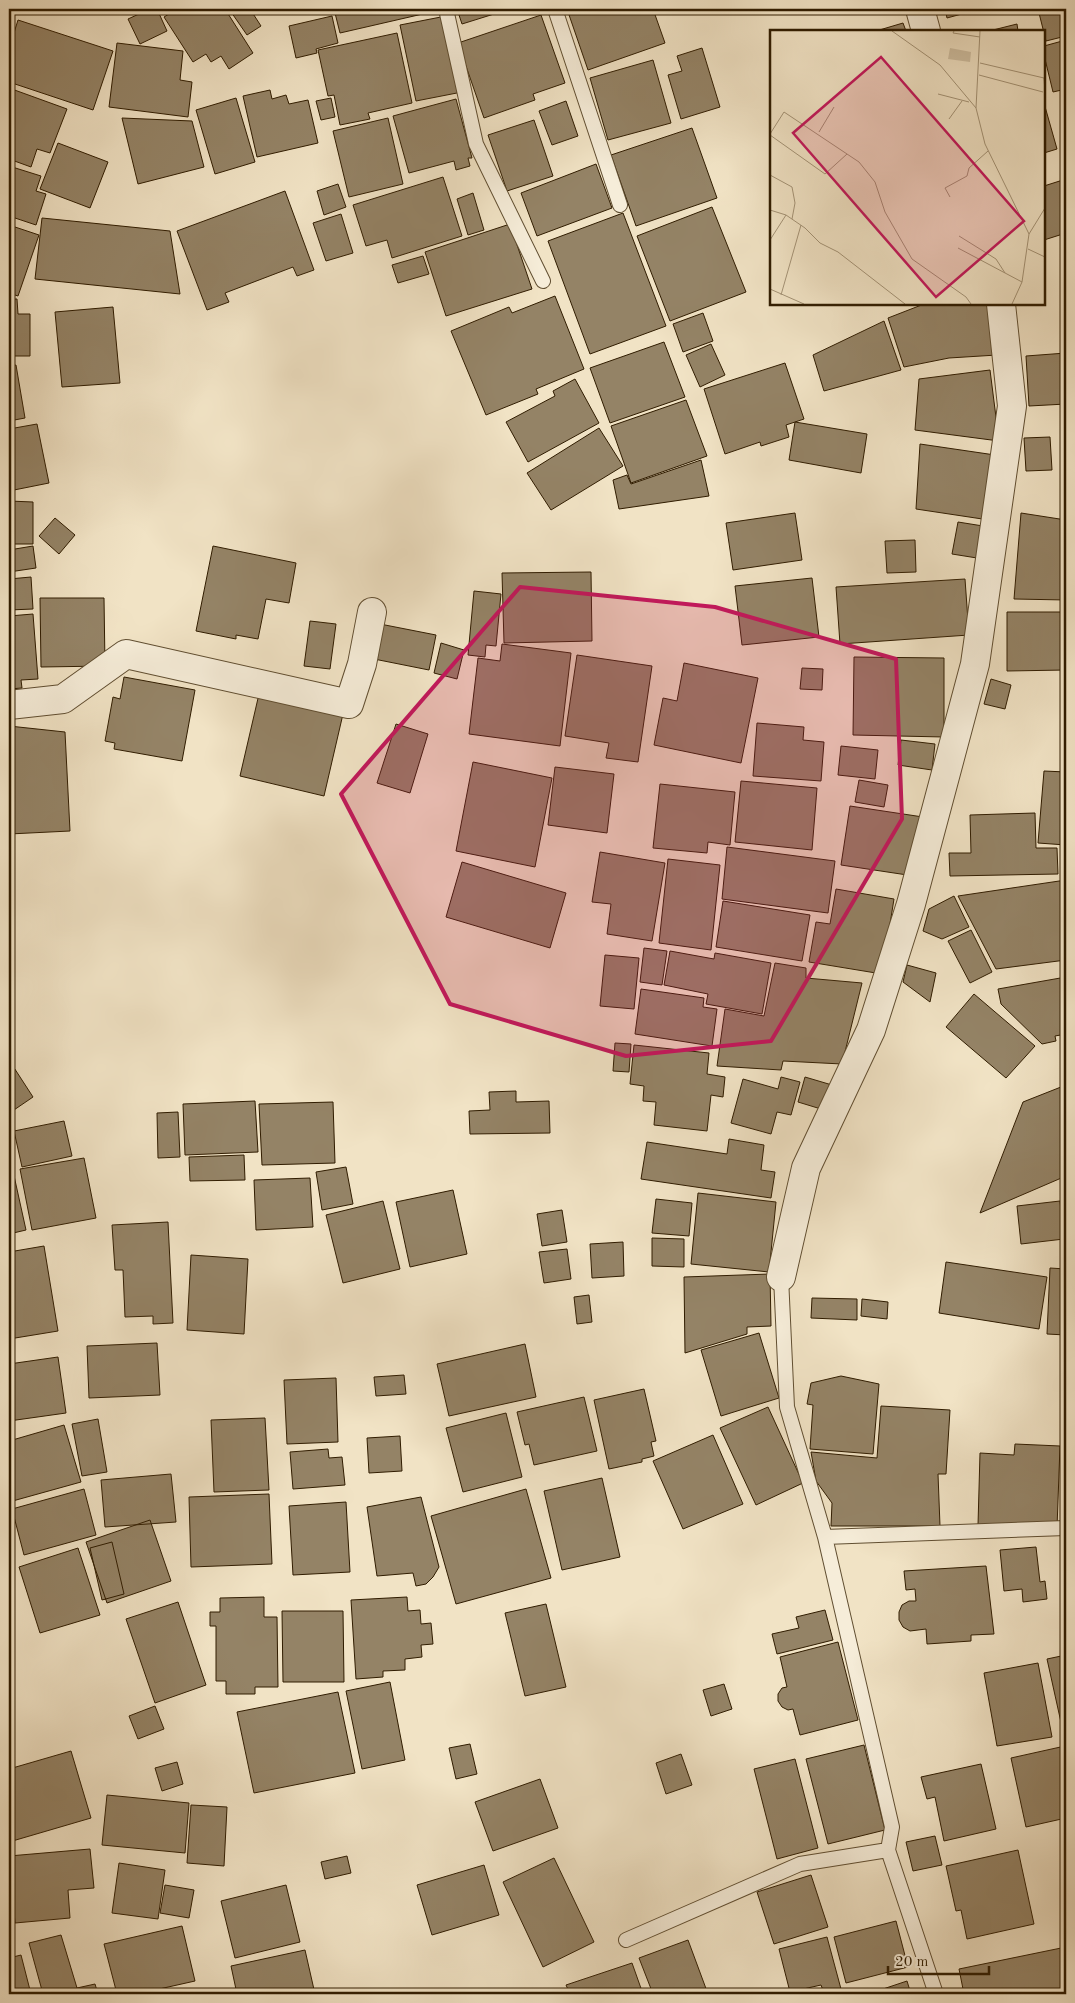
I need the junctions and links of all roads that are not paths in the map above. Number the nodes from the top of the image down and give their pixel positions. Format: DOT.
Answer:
graph roads {
  1 [pos="446,9"];
  2 [pos="555,9"];
  3 [pos="920,9"];
  4 [pos="926,30"];
  5 [pos="620,205"];
  6 [pos="543,281"];
  7 [pos="1001,305"];
  8 [pos="372,612"];
  9 [pos="9,705"];
  10 [pos="781,1277"];
  11 [pos="1066,1528"];
  12 [pos="824,1537"];
  13 [pos="888,1850"];
  14 [pos="626,1940"];
  15 [pos="936,1994"];
  1 -- 6 [label="lane"];
  2 -- 5 [label="lane"];
  3 -- 4 [label="street"];
  7 -- 10 [label="street"];
  8 -- 9 [label="street"];
  10 -- 12 [label="lane"];
  11 -- 12 [label="lane"];
  12 -- 13 [label="lane"];
  13 -- 14 [label="lane"];
  13 -- 15 [label="lane"];
}
